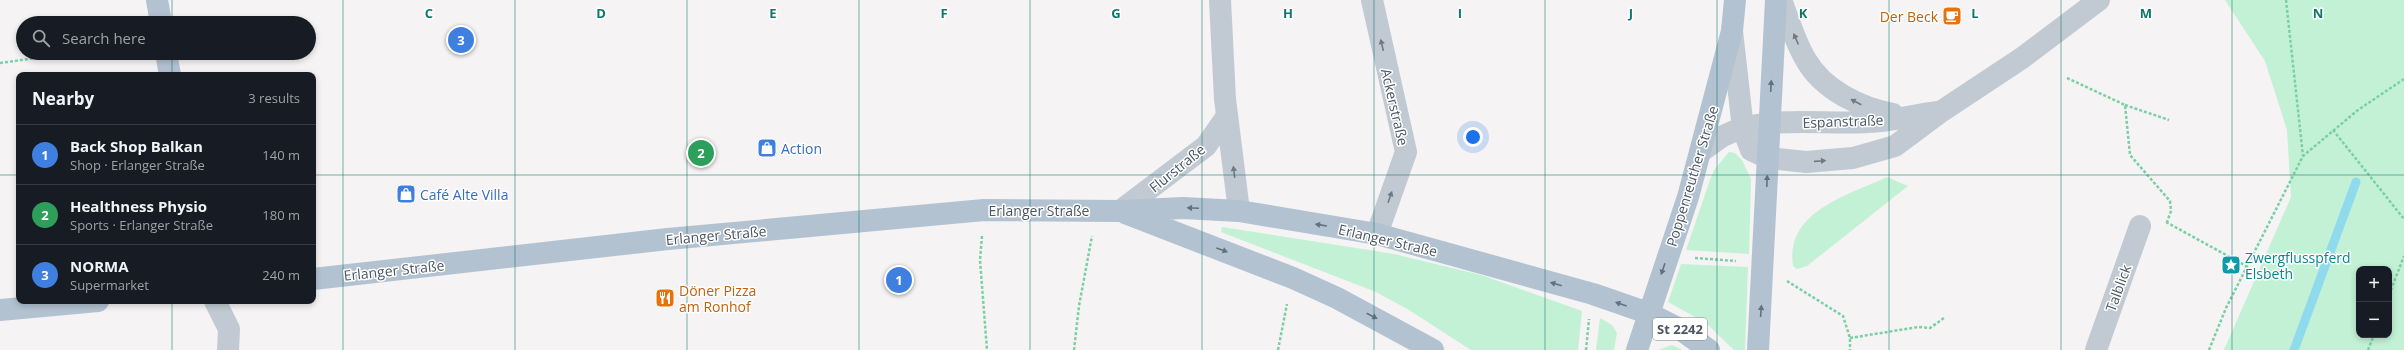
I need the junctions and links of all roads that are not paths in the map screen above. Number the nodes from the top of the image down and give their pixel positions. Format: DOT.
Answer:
graph roads {
  1 [pos="157,0"];
  2 [pos="1220,0"];
  3 [pos="1372,0"];
  4 [pos="1736,0"];
  5 [pos="1776,0"];
  6 [pos="1781,0"];
  7 [pos="2099,0"];
  8 [pos="160,16"];
  9 [pos="1732,31"];
  10 [pos="167,60"];
  11 [pos="169,72"];
  12 [pos="1942,111"];
  13 [pos="1227,116"];
  14 [pos="1906,117"];
  15 [pos="1769,125"];
  16 [pos="1743,129"];
  17 [pos="1700,152"];
  18 [pos="1768,158"];
  19 [pos="1120,211"];
  20 [pos="1239,211"];
  21 [pos="2140,226"];
  22 [pos="1377,234"];
  23 [pos="316,279"];
  24 [pos="65,304"];
  25 [pos="216,304"];
  26 [pos="0,310"];
  27 [pos="1648,313"];
  28 [pos="228,350"];
  29 [pos="1433,350"];
  30 [pos="1637,350"];
  31 [pos="1709,350"];
  32 [pos="1758,350"];
  33 [pos="2096,350"];
  1 -- 8 [label="main road"];
  2 -- 13 [label="street"];
  22 -- 3 [label="street, Ackerstraße, one-way"];
  4 -- 9 [label="main road, Poppenreuther Straße"];
  15 -- 5 [label="main road, one-way"];
  14 -- 6 [label="street, one-way"];
  7 -- 12 [label="street, Espanstraße"];
  9 -- 16 [label="street, Espanstraße"];
  9 -- 17 [label="main road, Poppenreuther Straße"];
  10 -- 11 [label="main road"];
  12 -- 14 [label="street, Espanstraße"];
  18 -- 12 [label="street, Espanstraße, one-way"];
  13 -- 19 [label="street, Flurstraße"];
  20 -- 13 [label="street, one-way"];
  14 -- 15 [label="street, Espanstraße"];
  15 -- 16 [label="street, Espanstraße"];
  15 -- 18 [label="main road"];
  16 -- 17 [label="street, Espanstraße"];
  16 -- 18 [label="street, Espanstraße"];
  17 -- 27 [label="main road, Poppenreuther Straße, one-way"];
  32 -- 18 [label="main road, one-way"];
  20 -- 19 [label="main road, Erlanger Straße / St 2242, one-way"];
  19 -- 23 [label="main road, Erlanger Straße / St 2242"];
  19 -- 29 [label="main road, Erlanger Straße / St 2242, one-way"];
  22 -- 20 [label="main road, Erlanger Straße / St 2242, one-way"];
  21 -- 33 [label="street, Talblick"];
  27 -- 22 [label="main road, Erlanger Straße / St 2242, one-way"];
  24 -- 26 [label="main road"];
  25 -- 28 [label="street"];
  27 -- 30 [label="main road, Poppenreuther Straße"];
  27 -- 31 [label="main road, St 2242"];
}
